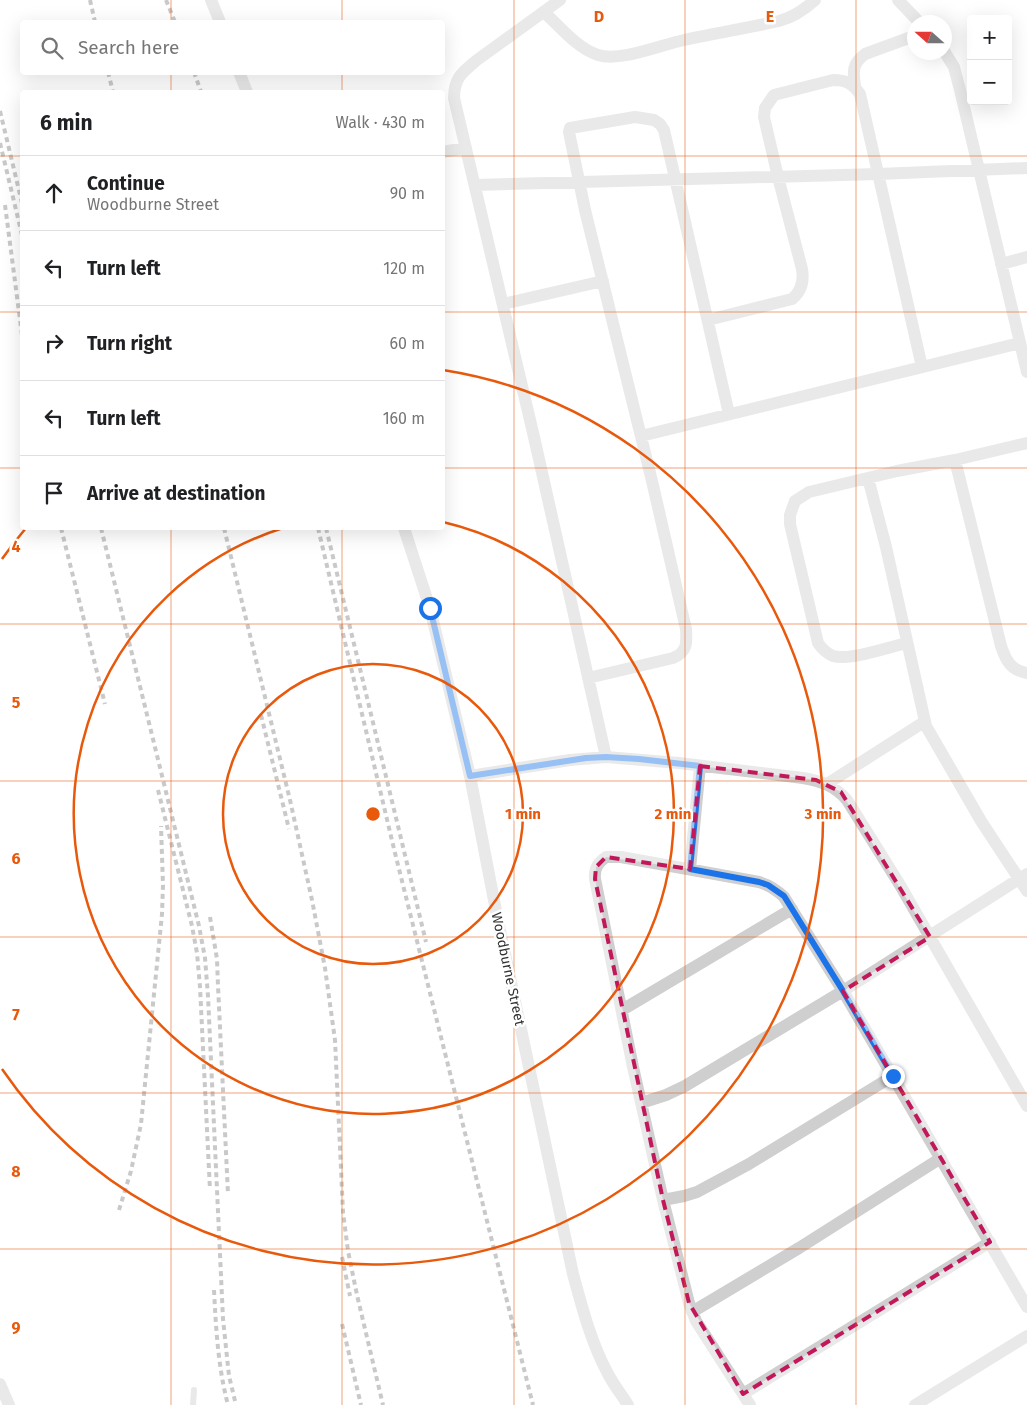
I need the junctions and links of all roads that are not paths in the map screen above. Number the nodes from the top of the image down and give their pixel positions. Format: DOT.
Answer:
graph roads {
  1 [pos="211,0"];
  2 [pos="560,0"];
  3 [pos="815,0"];
  4 [pos="898,0"];
  5 [pos="544,12"];
  6 [pos="912,15"];
  7 [pos="219,20"];
  8 [pos="907,39"];
  9 [pos="950,60"];
  10 [pos="241,75"];
  11 [pos="855,86"];
  12 [pos="454,87"];
  13 [pos="246,90"];
  14 [pos="445,94"];
  15 [pos="466,148"];
  16 [pos="445,152"];
  17 [pos="1027,168"];
  18 [pos="979,170"];
  19 [pos="878,174"];
  20 [pos="778,177"];
  21 [pos="676,180"];
  22 [pos="579,182"];
  23 [pos="475,185"];
  24 [pos="1027,257"];
  25 [pos="1001,264"];
  26 [pos="603,282"];
  27 [pos="503,304"];
  28 [pos="708,320"];
  29 [pos="1020,343"];
  30 [pos="922,366"];
  31 [pos="1027,372"];
  32 [pos="729,414"];
  33 [pos="641,436"];
  34 [pos="1027,443"];
  35 [pos="955,460"];
  36 [pos="868,478"];
  37 [pos="405,530"];
  38 [pos="907,643"];
  39 [pos="1027,673"];
  40 [pos="588,678"];
  41 [pos="924,722"];
  42 [pos="606,757"];
  43 [pos="700,766"];
  44 [pos="470,776"];
  45 [pos="827,784"];
  46 [pos="690,869"];
  47 [pos="1023,877"];
  48 [pos="1027,891"];
  49 [pos="792,909"];
  50 [pos="930,937"];
  51 [pos="843,991"];
  52 [pos="622,1010"];
  53 [pos="893,1076"];
  54 [pos="641,1103"];
  55 [pos="1026,1103"];
  56 [pos="941,1158"];
  57 [pos="662,1200"];
  58 [pos="990,1242"];
  59 [pos="1027,1307"];
  60 [pos="692,1312"];
  61 [pos="1027,1336"];
  62 [pos="0,1384"];
  63 [pos="194,1390"];
  64 [pos="743,1394"];
  65 [pos="930,1401"];
  66 [pos="9,1405"];
  67 [pos="193,1405"];
  68 [pos="628,1405"];
  69 [pos="750,1405"];
  70 [pos="915,1405"];
  1 -- 7 [label="street"];
  2 -- 5 [label="street"];
  3 -- 5 [label="street"];
  4 -- 6 [label="street"];
  5 -- 12 [label="street"];
  8 -- 11 [label="street"];
  9 -- 18 [label="street"];
  10 -- 13 [label="street"];
  11 -- 19 [label="street"];
  11 -- 20 [label="street"];
  12 -- 14 [label="street"];
  12 -- 15 [label="street"];
  15 -- 16 [label="street"];
  15 -- 23 [label="street"];
  17 -- 18 [label="street"];
  18 -- 19 [label="street"];
  18 -- 25 [label="street"];
  19 -- 20 [label="street"];
  19 -- 30 [label="street"];
  20 -- 21 [label="street"];
  20 -- 28 [label="street"];
  21 -- 22 [label="street"];
  21 -- 22 [label="street"];
  21 -- 28 [label="street"];
  22 -- 23 [label="street"];
  22 -- 26 [label="street"];
  23 -- 27 [label="street"];
  24 -- 25 [label="street"];
  25 -- 29 [label="street"];
  26 -- 27 [label="street"];
  26 -- 33 [label="street"];
  27 -- 40 [label="street"];
  28 -- 32 [label="street"];
  29 -- 30 [label="street"];
  29 -- 31 [label="street"];
  30 -- 32 [label="street"];
  32 -- 33 [label="street"];
  33 -- 40 [label="street"];
  34 -- 35 [label="street"];
  35 -- 36 [label="street"];
  35 -- 39 [label="street"];
  36 -- 38 [label="street"];
  36 -- 38 [label="street"];
  37 -- 44 [label="street, Woodburne Street"];
  38 -- 41 [label="street"];
  40 -- 42 [label="street"];
  41 -- 45 [label="street"];
  41 -- 47 [label="street"];
  42 -- 43 [label="street"];
  42 -- 44 [label="street"];
  43 -- 45 [label="street"];
  43 -- 46 [label="street"];
  44 -- 68 [label="street, Woodburne Street"];
  45 -- 50 [label="street"];
  46 -- 49 [label="street"];
  46 -- 52 [label="street"];
  47 -- 48 [label="street"];
  47 -- 50 [label="street"];
  49 -- 51 [label="street"];
  49 -- 52 [label="street"];
  50 -- 51 [label="street"];
  50 -- 55 [label="street"];
  51 -- 53 [label="street"];
  51 -- 54 [label="street"];
  52 -- 54 [label="street"];
  53 -- 56 [label="street"];
  53 -- 57 [label="street"];
  54 -- 57 [label="street"];
  56 -- 58 [label="street"];
  56 -- 60 [label="street"];
  57 -- 60 [label="street"];
  58 -- 59 [label="street"];
  58 -- 64 [label="street"];
  60 -- 64 [label="street"];
  61 -- 65 [label="street"];
  62 -- 66 [label="street"];
  63 -- 67 [label="lane"];
  64 -- 69 [label="street"];
  65 -- 70 [label="street"];
}
